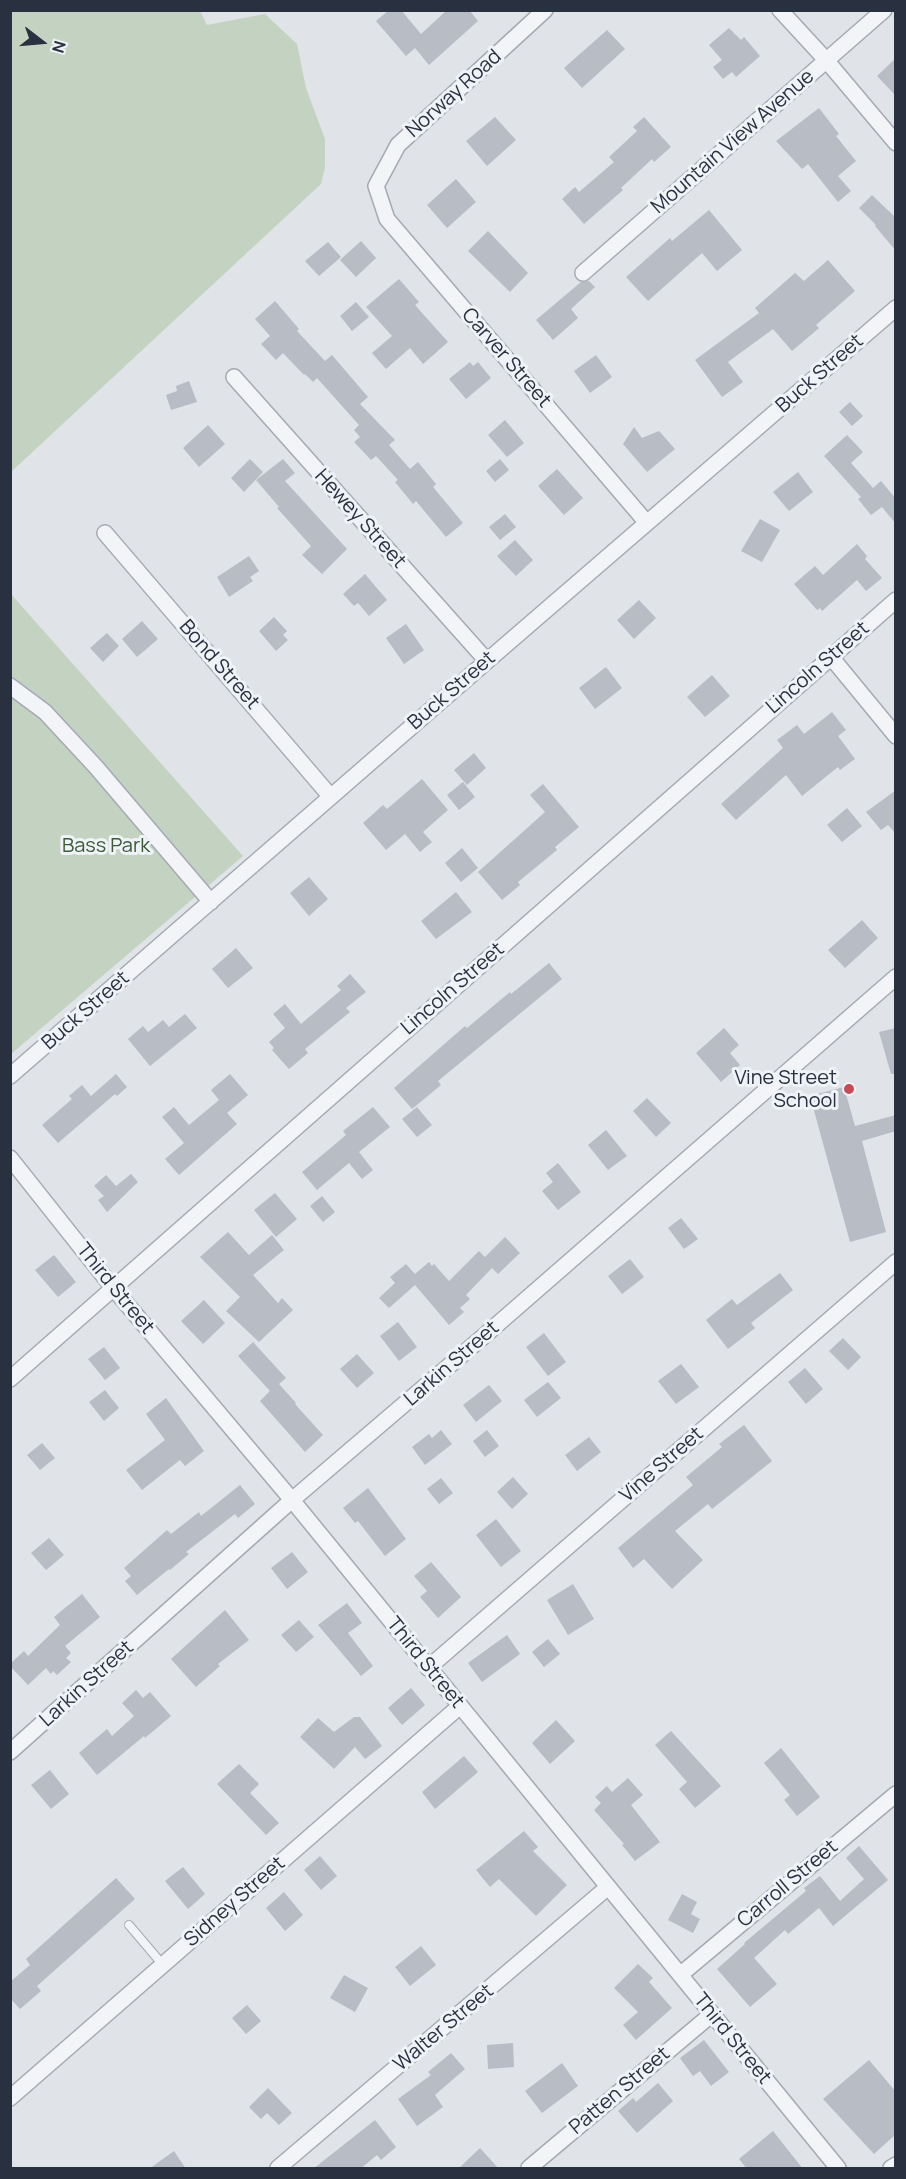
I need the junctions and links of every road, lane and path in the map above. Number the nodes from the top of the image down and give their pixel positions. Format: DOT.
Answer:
graph roads {
  1 [pos="545,10"];
  2 [pos="780,10"];
  3 [pos="884,10"];
  4 [pos="826,60"];
  5 [pos="896,142"];
  6 [pos="376,186"];
  7 [pos="583,273"];
  8 [pos="896,308"];
  9 [pos="234,377"];
  10 [pos="647,523"];
  11 [pos="105,533"];
  12 [pos="896,600"];
  13 [pos="831,657"];
  14 [pos="487,661"];
  15 [pos="10,686"];
  16 [pos="896,736"];
  17 [pos="331,797"];
  18 [pos="211,902"];
  19 [pos="896,977"];
  20 [pos="10,1076"];
  21 [pos="10,1158"];
  22 [pos="896,1262"];
  23 [pos="114,1289"];
  24 [pos="10,1379"];
  25 [pos="292,1500"];
  26 [pos="428,1668"];
  27 [pos="460,1706"];
  28 [pos="10,1752"];
  29 [pos="896,1794"];
  30 [pos="608,1887"];
  31 [pos="129,1925"];
  32 [pos="163,1965"];
  33 [pos="680,1975"];
  34 [pos="712,2014"];
  35 [pos="10,2098"];
  36 [pos="896,2165"];
  37 [pos="278,2169"];
  38 [pos="529,2169"];
  39 [pos="838,2169"];
  40 [pos="891,2169"];
  1 -- 6 [label="street, Norway Road"];
  2 -- 4 [label="street"];
  3 -- 4 [label="street, Mountain View Avenue"];
  4 -- 5 [label="street"];
  4 -- 7 [label="street, Mountain View Avenue"];
  6 -- 10 [label="street, Carver Street"];
  8 -- 10 [label="street, Buck Street"];
  9 -- 14 [label="street, Hewey Street"];
  10 -- 14 [label="street, Buck Street"];
  11 -- 17 [label="street, Bond Street"];
  12 -- 13 [label="street, Lincoln Street"];
  13 -- 16 [label="street"];
  13 -- 23 [label="street, Lincoln Street"];
  14 -- 17 [label="street, Buck Street"];
  15 -- 18 [label="street"];
  17 -- 18 [label="street, Buck Street"];
  18 -- 20 [label="street, Buck Street"];
  19 -- 25 [label="street, Larkin Street"];
  21 -- 23 [label="street, Third Street"];
  22 -- 26 [label="street, Vine Street"];
  23 -- 24 [label="street, Lincoln Street"];
  23 -- 25 [label="street, Third Street"];
  25 -- 26 [label="street, Third Street"];
  25 -- 28 [label="street, Larkin Street"];
  26 -- 27 [label="street, Third Street"];
  27 -- 30 [label="street, Third Street"];
  27 -- 32 [label="street, Sidney Street"];
  29 -- 33 [label="street, Carroll Street"];
  30 -- 33 [label="street, Third Street"];
  30 -- 37 [label="street, Walter Street"];
  31 -- 32 [label="lane"];
  32 -- 35 [label="street, Sidney Street"];
  33 -- 34 [label="street, Third Street"];
  34 -- 38 [label="street, Patten Street"];
  34 -- 39 [label="street, Third Street"];
  36 -- 40 [label="street"];
}
